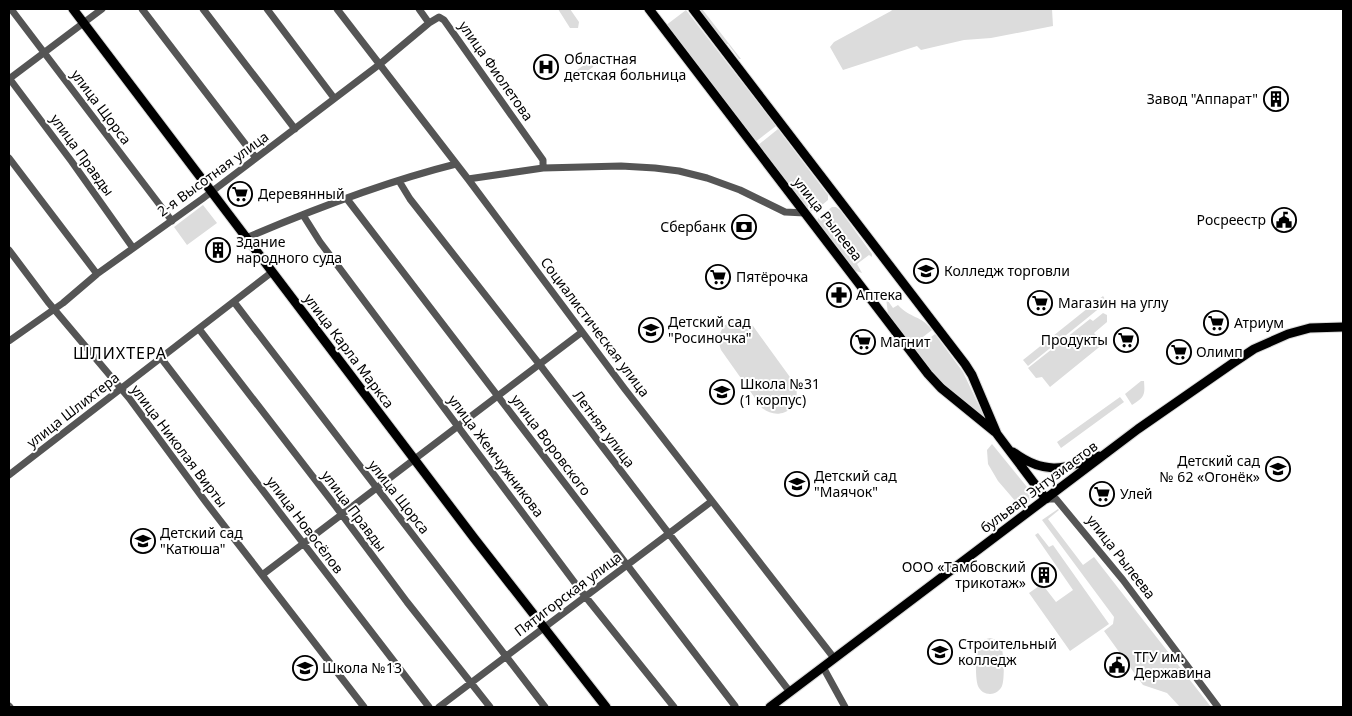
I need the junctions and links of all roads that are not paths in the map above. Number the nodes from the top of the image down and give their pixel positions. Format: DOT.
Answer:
graph roads {
  1 [pos="11,9"];
  2 [pos="73,9"];
  3 [pos="102,9"];
  4 [pos="142,9"];
  5 [pos="203,9"];
  6 [pos="267,9"];
  7 [pos="337,9"];
  8 [pos="418,9"];
  9 [pos="649,9"];
  10 [pos="693,9"];
  11 [pos="84,23"];
  12 [pos="429,23"];
  13 [pos="45,52"];
  14 [pos="380,64"];
  15 [pos="9,79"];
  16 [pos="334,98"];
  17 [pos="295,129"];
  18 [pos="9,158"];
  19 [pos="256,158"];
  20 [pos="456,164"];
  21 [pos="543,168"];
  22 [pos="468,179"];
  23 [pos="399,181"];
  24 [pos="212,192"];
  25 [pos="347,199"];
  26 [pos="805,213"];
  27 [pos="303,215"];
  28 [pos="172,221"];
  29 [pos="246,238"];
  30 [pos="133,248"];
  31 [pos="9,250"];
  32 [pos="272,272"];
  33 [pos="97,274"];
  34 [pos="234,302"];
  35 [pos="54,308"];
  36 [pos="1343,327"];
  37 [pos="198,329"];
  38 [pos="582,332"];
  39 [pos="9,341"];
  40 [pos="161,358"];
  41 [pos="540,364"];
  42 [pos="121,389"];
  43 [pos="498,396"];
  44 [pos="459,426"];
  45 [pos="997,434"];
  46 [pos="1006,448"];
  47 [pos="1109,452"];
  48 [pos="414,459"];
  49 [pos="9,475"];
  50 [pos="376,488"];
  51 [pos="1046,500"];
  52 [pos="712,501"];
  53 [pos="342,514"];
  54 [pos="669,534"];
  55 [pos="304,544"];
  56 [pos="627,566"];
  57 [pos="262,575"];
  58 [pos="586,597"];
  59 [pos="545,628"];
  60 [pos="507,657"];
  61 [pos="834,658"];
  62 [pos="823,667"];
  63 [pos="472,683"];
  64 [pos="790,692"];
  65 [pos="735,706"];
  66 [pos="364,707"];
  67 [pos="429,707"];
  68 [pos="439,707"];
  69 [pos="490,707"];
  70 [pos="545,707"];
  71 [pos="606,707"];
  72 [pos="674,707"];
  73 [pos="770,707"];
  74 [pos="845,707"];
  75 [pos="1218,707"];
  1 -- 13 [label="street, улица Щорса"];
  2 -- 11 [label="main road, улица Карла Маркса"];
  3 -- 11 [label="street"];
  4 -- 19 [label="street"];
  5 -- 17 [label="street"];
  6 -- 16 [label="street"];
  7 -- 14 [label="street, Социалистическая улица"];
  8 -- 12 [label="street"];
  9 -- 26 [label="main road, улица Рылеева"];
  10 -- 45 [label="main road, улица Рылеева"];
  11 -- 13 [label="street"];
  11 -- 24 [label="main road, улица Карла Маркса"];
  12 -- 14 [label="street, 2-я Высотная улица"];
  12 -- 21 [label="street, улица Фиолетова"];
  13 -- 15 [label="street"];
  13 -- 28 [label="street, улица Щорса"];
  14 -- 16 [label="street, 2-я Высотная улица"];
  14 -- 20 [label="street, Социалистическая улица"];
  15 -- 30 [label="street, улица Правды"];
  16 -- 17 [label="street, 2-я Высотная улица"];
  17 -- 19 [label="street, 2-я Высотная улица"];
  18 -- 33 [label="street"];
  19 -- 24 [label="street, 2-я Высотная улица"];
  20 -- 22 [label="street, Социалистическая улица"];
  20 -- 23 [label="street"];
  21 -- 22 [label="street"];
  21 -- 26 [label="street"];
  22 -- 38 [label="street, Социалистическая улица"];
  23 -- 25 [label="street"];
  23 -- 41 [label="street, Летняя улица"];
  24 -- 28 [label="street, 2-я Высотная улица"];
  24 -- 29 [label="main road, улица Карла Маркса"];
  25 -- 27 [label="street"];
  25 -- 43 [label="street, улица Воровского"];
  26 -- 45 [label="main road, улица Рылеева"];
  27 -- 29 [label="street"];
  27 -- 44 [label="street, улица Жемчужникова"];
  28 -- 30 [label="street, 2-я Высотная улица"];
  29 -- 32 [label="main road, улица Карла Маркса"];
  30 -- 33 [label="street, 2-я Высотная улица"];
  31 -- 35 [label="street, улица Николая Вирты"];
  32 -- 34 [label="street, улица Шлихтера"];
  32 -- 48 [label="main road, улица Карла Маркса"];
  33 -- 35 [label="street, 2-я Высотная улица"];
  34 -- 37 [label="street, улица Шлихтера"];
  34 -- 50 [label="street, улица Щорса"];
  35 -- 39 [label="street, 2-я Высотная улица"];
  35 -- 42 [label="street, улица Николая Вирты"];
  36 -- 47 [label="main road, бульвар Энтузиастов"];
  37 -- 40 [label="street, улица Шлихтера"];
  37 -- 53 [label="street, улица Правды"];
  38 -- 41 [label="street"];
  38 -- 52 [label="street, Социалистическая улица"];
  40 -- 42 [label="street, улица Шлихтера"];
  40 -- 55 [label="street, улица Новосёлов"];
  41 -- 43 [label="street"];
  41 -- 54 [label="street, Летняя улица"];
  42 -- 49 [label="street, улица Шлихтера"];
  42 -- 57 [label="street, улица Николая Вирты"];
  43 -- 44 [label="street"];
  43 -- 56 [label="street, улица Воровского"];
  44 -- 48 [label="street"];
  44 -- 58 [label="street, улица Жемчужникова"];
  45 -- 46 [label="main road, улица Рылеева"];
  46 -- 47 [label="main road"];
  46 -- 51 [label="main road, улица Рылеева"];
  47 -- 51 [label="main road, бульвар Энтузиастов"];
  48 -- 50 [label="street"];
  48 -- 59 [label="main road, улица Карла Маркса"];
  50 -- 53 [label="street"];
  50 -- 60 [label="street, улица Щорса"];
  51 -- 61 [label="main road, бульвар Энтузиастов"];
  51 -- 75 [label="street, улица Рылеева"];
  52 -- 54 [label="street, Пятигорская улица"];
  52 -- 61 [label="street, Социалистическая улица"];
  53 -- 55 [label="street"];
  53 -- 63 [label="street, улица Правды"];
  54 -- 56 [label="street, Пятигорская улица"];
  54 -- 64 [label="street, Летняя улица"];
  55 -- 57 [label="street"];
  55 -- 67 [label="street, улица Новосёлов"];
  56 -- 58 [label="street, Пятигорская улица"];
  56 -- 65 [label="street, улица Воровского"];
  57 -- 66 [label="street, улица Николая Вирты"];
  58 -- 59 [label="street, Пятигорская улица"];
  58 -- 72 [label="street, улица Жемчужникова"];
  59 -- 60 [label="street, Пятигорская улица"];
  59 -- 71 [label="main road, улица Карла Маркса"];
  60 -- 63 [label="street, Пятигорская улица"];
  60 -- 70 [label="street, улица Щорса"];
  61 -- 62 [label="main road, бульвар Энтузиастов"];
  62 -- 64 [label="main road, бульвар Энтузиастов"];
  62 -- 74 [label="street"];
  63 -- 68 [label="street, Пятигорская улица"];
  63 -- 69 [label="street, улица Правды"];
  64 -- 73 [label="main road, бульвар Энтузиастов"];
}
